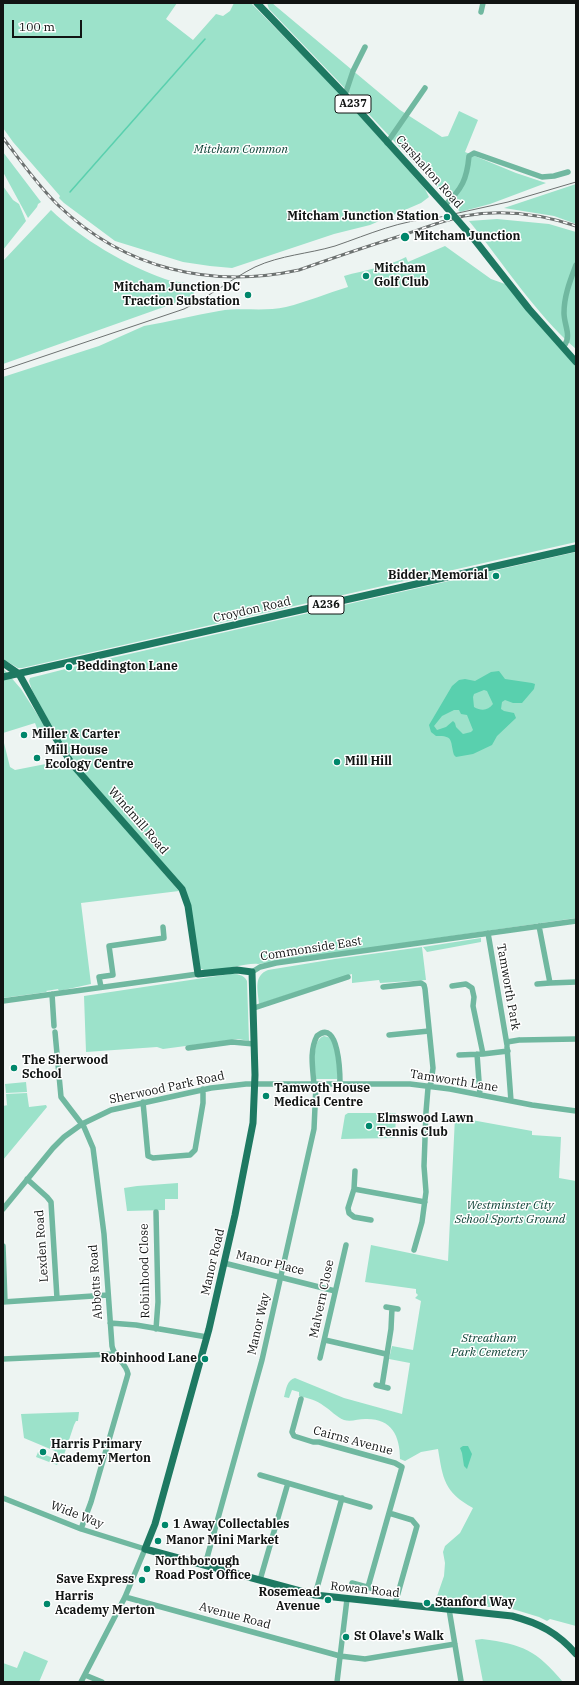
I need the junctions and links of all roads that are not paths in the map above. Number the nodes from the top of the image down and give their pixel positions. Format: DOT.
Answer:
graph roads {
  1 [pos="483,3"];
  2 [pos="261,5"];
  3 [pos="481,12"];
  4 [pos="365,47"];
  5 [pos="425,88"];
  6 [pos="345,95"];
  7 [pos="387,143"];
  8 [pos="568,172"];
  9 [pos="446,206"];
  10 [pos="576,265"];
  11 [pos="564,346"];
  12 [pos="575,358"];
  13 [pos="576,548"];
  14 [pos="3,663"];
  15 [pos="19,674"];
  16 [pos="3,677"];
  17 [pos="576,921"];
  18 [pos="539,926"];
  19 [pos="163,927"];
  20 [pos="488,933"];
  21 [pos="252,972"];
  22 [pos="198,974"];
  23 [pos="348,977"];
  24 [pos="576,982"];
  25 [pos="550,983"];
  26 [pos="537,984"];
  27 [pos="452,986"];
  28 [pos="101,987"];
  29 [pos="383,987"];
  30 [pos="52,994"];
  31 [pos="3,1001"];
  32 [pos="254,1008"];
  33 [pos="429,1031"];
  34 [pos="389,1035"];
  35 [pos="576,1039"];
  36 [pos="254,1044"];
  37 [pos="507,1046"];
  38 [pos="188,1048"];
  39 [pos="480,1054"];
  40 [pos="459,1055"];
  41 [pos="255,1084"];
  42 [pos="340,1084"];
  43 [pos="315,1085"];
  44 [pos="430,1086"];
  45 [pos="203,1089"];
  46 [pos="480,1095"];
  47 [pos="511,1101"];
  48 [pos="143,1102"];
  49 [pos="576,1111"];
  50 [pos="82,1124"];
  51 [pos="355,1171"];
  52 [pos="27,1179"];
  53 [pos="354,1189"];
  54 [pos="425,1202"];
  55 [pos="3,1209"];
  56 [pos="156,1212"];
  57 [pos="371,1220"];
  58 [pos="346,1245"];
  59 [pos="3,1246"];
  60 [pos="414,1250"];
  61 [pos="224,1263"];
  62 [pos="281,1277"];
  63 [pos="335,1290"];
  64 [pos="108,1295"];
  65 [pos="57,1298"];
  66 [pos="4,1302"];
  67 [pos="398,1309"];
  68 [pos="110,1323"];
  69 [pos="156,1329"];
  70 [pos="207,1337"];
  71 [pos="324,1340"];
  72 [pos="114,1354"];
  73 [pos="386,1354"];
  74 [pos="320,1358"];
  75 [pos="3,1359"];
  76 [pos="376,1385"];
  77 [pos="301,1398"];
  78 [pos="260,1475"];
  79 [pos="288,1483"];
  80 [pos="3,1498"];
  81 [pos="342,1498"];
  82 [pos="370,1506"];
  83 [pos="389,1513"];
  84 [pos="81,1529"];
  85 [pos="145,1549"];
  86 [pos="205,1565"];
  87 [pos="260,1580"];
  88 [pos="352,1583"];
  89 [pos="368,1587"];
  90 [pos="378,1590"];
  91 [pos="315,1595"];
  92 [pos="125,1597"];
  93 [pos="347,1599"];
  94 [pos="395,1604"];
  95 [pos="449,1609"];
  96 [pos="455,1644"];
  97 [pos="576,1654"];
  98 [pos="340,1656"];
  99 [pos="85,1675"];
  100 [pos="460,1681"];
  101 [pos="81,1682"];
  102 [pos="102,1682"];
  103 [pos="337,1682"];
  1 -- 3 [label="street"];
  2 -- 6 [label="main road, Carshalton Road / A237"];
  4 -- 6 [label="street"];
  5 -- 7 [label="street"];
  6 -- 7 [label="main road, Carshalton Road / A237"];
  7 -- 9 [label="main road, Carshalton Road / A237"];
  8 -- 9 [label="street"];
  9 -- 11 [label="main road, Carshalton Road / A237, bridge"];
  10 -- 11 [label="street"];
  11 -- 12 [label="main road, Carshalton Road / A237"];
  13 -- 15 [label="main road, Croydon Road / A236"];
  14 -- 15 [label="main road"];
  15 -- 16 [label="main road, Croydon Road / A236"];
  15 -- 22 [label="main road, Windmill Road"];
  17 -- 18 [label="street, Commonside East"];
  18 -- 20 [label="street, Commonside East"];
  18 -- 25 [label="street"];
  19 -- 28 [label="street"];
  20 -- 21 [label="street, Commonside East"];
  20 -- 37 [label="street, Tamworth Park"];
  21 -- 22 [label="main road, Commonside East"];
  21 -- 32 [label="main road, Manor Road"];
  22 -- 28 [label="street, Commonside East"];
  23 -- 32 [label="street"];
  24 -- 25 [label="street"];
  25 -- 26 [label="street"];
  27 -- 39 [label="street"];
  28 -- 30 [label="street, Commonside East"];
  29 -- 33 [label="street"];
  30 -- 31 [label="street, Commonside East"];
  30 -- 50 [label="street, Abbotts Road"];
  32 -- 36 [label="main road, Manor Road"];
  33 -- 34 [label="street"];
  33 -- 44 [label="street"];
  35 -- 37 [label="street"];
  36 -- 38 [label="street"];
  36 -- 41 [label="main road, Manor Road"];
  37 -- 39 [label="street"];
  37 -- 47 [label="street, Tamworth Park"];
  39 -- 40 [label="street"];
  39 -- 46 [label="street"];
  41 -- 43 [label="street, Tamworth Lane"];
  41 -- 45 [label="street, Sherwood Park Road"];
  41 -- 61 [label="main road, Manor Road"];
  42 -- 43 [label="street, Tamworth Lane"];
  42 -- 43 [label="street, Manor Way"];
  42 -- 44 [label="street, Tamworth Lane"];
  43 -- 62 [label="street, Manor Way"];
  44 -- 46 [label="street, Tamworth Lane"];
  44 -- 54 [label="street"];
  45 -- 48 [label="street, Sherwood Park Road"];
  45 -- 48 [label="street"];
  46 -- 47 [label="street, Tamworth Lane"];
  47 -- 49 [label="street, Tamworth Lane"];
  48 -- 50 [label="street, Sherwood Park Road"];
  50 -- 52 [label="street, Sherwood Park Road"];
  50 -- 64 [label="street, Abbotts Road"];
  51 -- 53 [label="street"];
  52 -- 55 [label="street, Sherwood Park Road"];
  52 -- 65 [label="street, Lexden Road"];
  53 -- 54 [label="street"];
  53 -- 57 [label="street"];
  54 -- 60 [label="street"];
  56 -- 69 [label="street, Robinhood Close"];
  58 -- 63 [label="street, Malvern Close"];
  59 -- 66 [label="street"];
  61 -- 62 [label="street, Manor Place"];
  61 -- 70 [label="main road, Manor Road"];
  62 -- 63 [label="street, Manor Place"];
  62 -- 86 [label="street, Manor Way"];
  63 -- 71 [label="street, Malvern Close"];
  64 -- 65 [label="street"];
  64 -- 68 [label="street, Abbotts Road"];
  65 -- 66 [label="street"];
  67 -- 73 [label="street"];
  68 -- 69 [label="street"];
  68 -- 72 [label="street, Abbotts Road"];
  69 -- 70 [label="street"];
  70 -- 85 [label="main road, Manor Road"];
  71 -- 73 [label="street"];
  71 -- 74 [label="street, Malvern Close"];
  72 -- 75 [label="street"];
  72 -- 84 [label="street, Abbotts Road"];
  73 -- 76 [label="street"];
  77 -- 83 [label="street, Cairns Avenue"];
  78 -- 79 [label="street"];
  79 -- 81 [label="street"];
  79 -- 87 [label="street"];
  80 -- 84 [label="street, Wide Way"];
  81 -- 82 [label="street"];
  81 -- 91 [label="street"];
  83 -- 89 [label="street"];
  83 -- 94 [label="street"];
  84 -- 85 [label="street, Wide Way"];
  85 -- 86 [label="main road, Rowan Road"];
  85 -- 92 [label="street"];
  86 -- 87 [label="main road, Rowan Road"];
  87 -- 91 [label="main road, Rowan Road"];
  88 -- 89 [label="street"];
  89 -- 90 [label="street"];
  91 -- 93 [label="main road, Rowan Road"];
  92 -- 98 [label="street, Avenue Road"];
  92 -- 99 [label="street"];
  93 -- 94 [label="main road, Rowan Road"];
  93 -- 98 [label="street"];
  94 -- 95 [label="main road, Rowan Road"];
  95 -- 96 [label="street"];
  95 -- 97 [label="main road, Rowan Road"];
  96 -- 98 [label="street, Avenue Road"];
  96 -- 100 [label="street"];
  98 -- 103 [label="street"];
  99 -- 101 [label="street"];
  99 -- 102 [label="street"];
}
